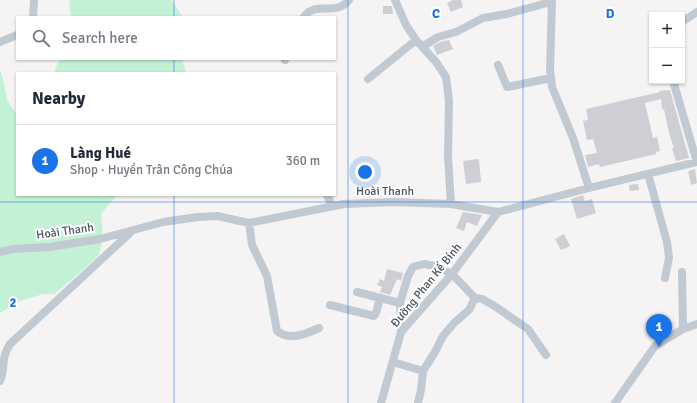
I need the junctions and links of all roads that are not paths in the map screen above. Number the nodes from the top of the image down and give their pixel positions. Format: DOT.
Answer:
graph roads {
  1 [pos="34,0"];
  2 [pos="349,0"];
  3 [pos="395,0"];
  4 [pos="551,1"];
  5 [pos="697,12"];
  6 [pos="33,16"];
  7 [pos="305,16"];
  8 [pos="685,20"];
  9 [pos="16,35"];
  10 [pos="416,40"];
  11 [pos="0,42"];
  12 [pos="422,47"];
  13 [pos="498,65"];
  14 [pos="551,78"];
  15 [pos="368,79"];
  16 [pos="674,84"];
  17 [pos="697,162"];
  18 [pos="648,174"];
  19 [pos="589,188"];
  20 [pos="327,196"];
  21 [pos="451,204"];
  22 [pos="332,206"];
  23 [pos="498,212"];
  24 [pos="249,223"];
  25 [pos="132,231"];
  26 [pos="0,252"];
  27 [pos="682,272"];
  28 [pos="452,274"];
  29 [pos="665,278"];
  30 [pos="357,292"];
  31 [pos="381,298"];
  32 [pos="475,298"];
  33 [pos="400,303"];
  34 [pos="330,305"];
  35 [pos="697,324"];
  36 [pos="319,328"];
  37 [pos="683,329"];
  38 [pos="401,332"];
  39 [pos="546,355"];
  40 [pos="393,362"];
  41 [pos="423,371"];
  42 [pos="0,382"];
  43 [pos="381,403"];
  44 [pos="418,403"];
  45 [pos="615,403"];
  1 -- 6 [label="street"];
  2 -- 7 [label="street"];
  3 -- 10 [label="street"];
  4 -- 12 [label="street"];
  4 -- 14 [label="street"];
  5 -- 8 [label="street"];
  9 -- 11 [label="street"];
  10 -- 12 [label="street"];
  10 -- 15 [label="street"];
  12 -- 21 [label="street"];
  13 -- 14 [label="street"];
  14 -- 19 [label="street"];
  16 -- 17 [label="street"];
  17 -- 18 [label="street, Hoài Thanh"];
  18 -- 19 [label="street, Hoài Thanh"];
  18 -- 29 [label="street"];
  19 -- 23 [label="street, Hoài Thanh"];
  20 -- 22 [label="street"];
  21 -- 22 [label="street, Hoài Thanh"];
  21 -- 23 [label="street, Hoài Thanh"];
  22 -- 24 [label="street, Hoài Thanh"];
  23 -- 28 [label="street, Đường Phan Kế Bính"];
  24 -- 25 [label="street, Hoài Thanh"];
  24 -- 36 [label="street"];
  25 -- 26 [label="street, Hoài Thanh"];
  25 -- 42 [label="street"];
  27 -- 37 [label="street"];
  28 -- 32 [label="street"];
  28 -- 33 [label="street"];
  28 -- 38 [label="street, Đường Phan Kế Bính"];
  30 -- 31 [label="street"];
  31 -- 33 [label="street"];
  31 -- 34 [label="street"];
  32 -- 39 [label="street"];
  32 -- 41 [label="street"];
  33 -- 38 [label="street"];
  35 -- 37 [label="street"];
  37 -- 45 [label="street"];
  38 -- 40 [label="street, Đường Phan Kế Bính"];
  40 -- 41 [label="street"];
  40 -- 43 [label="street, Đường Phan Kế Bính"];
  41 -- 44 [label="street"];
}
